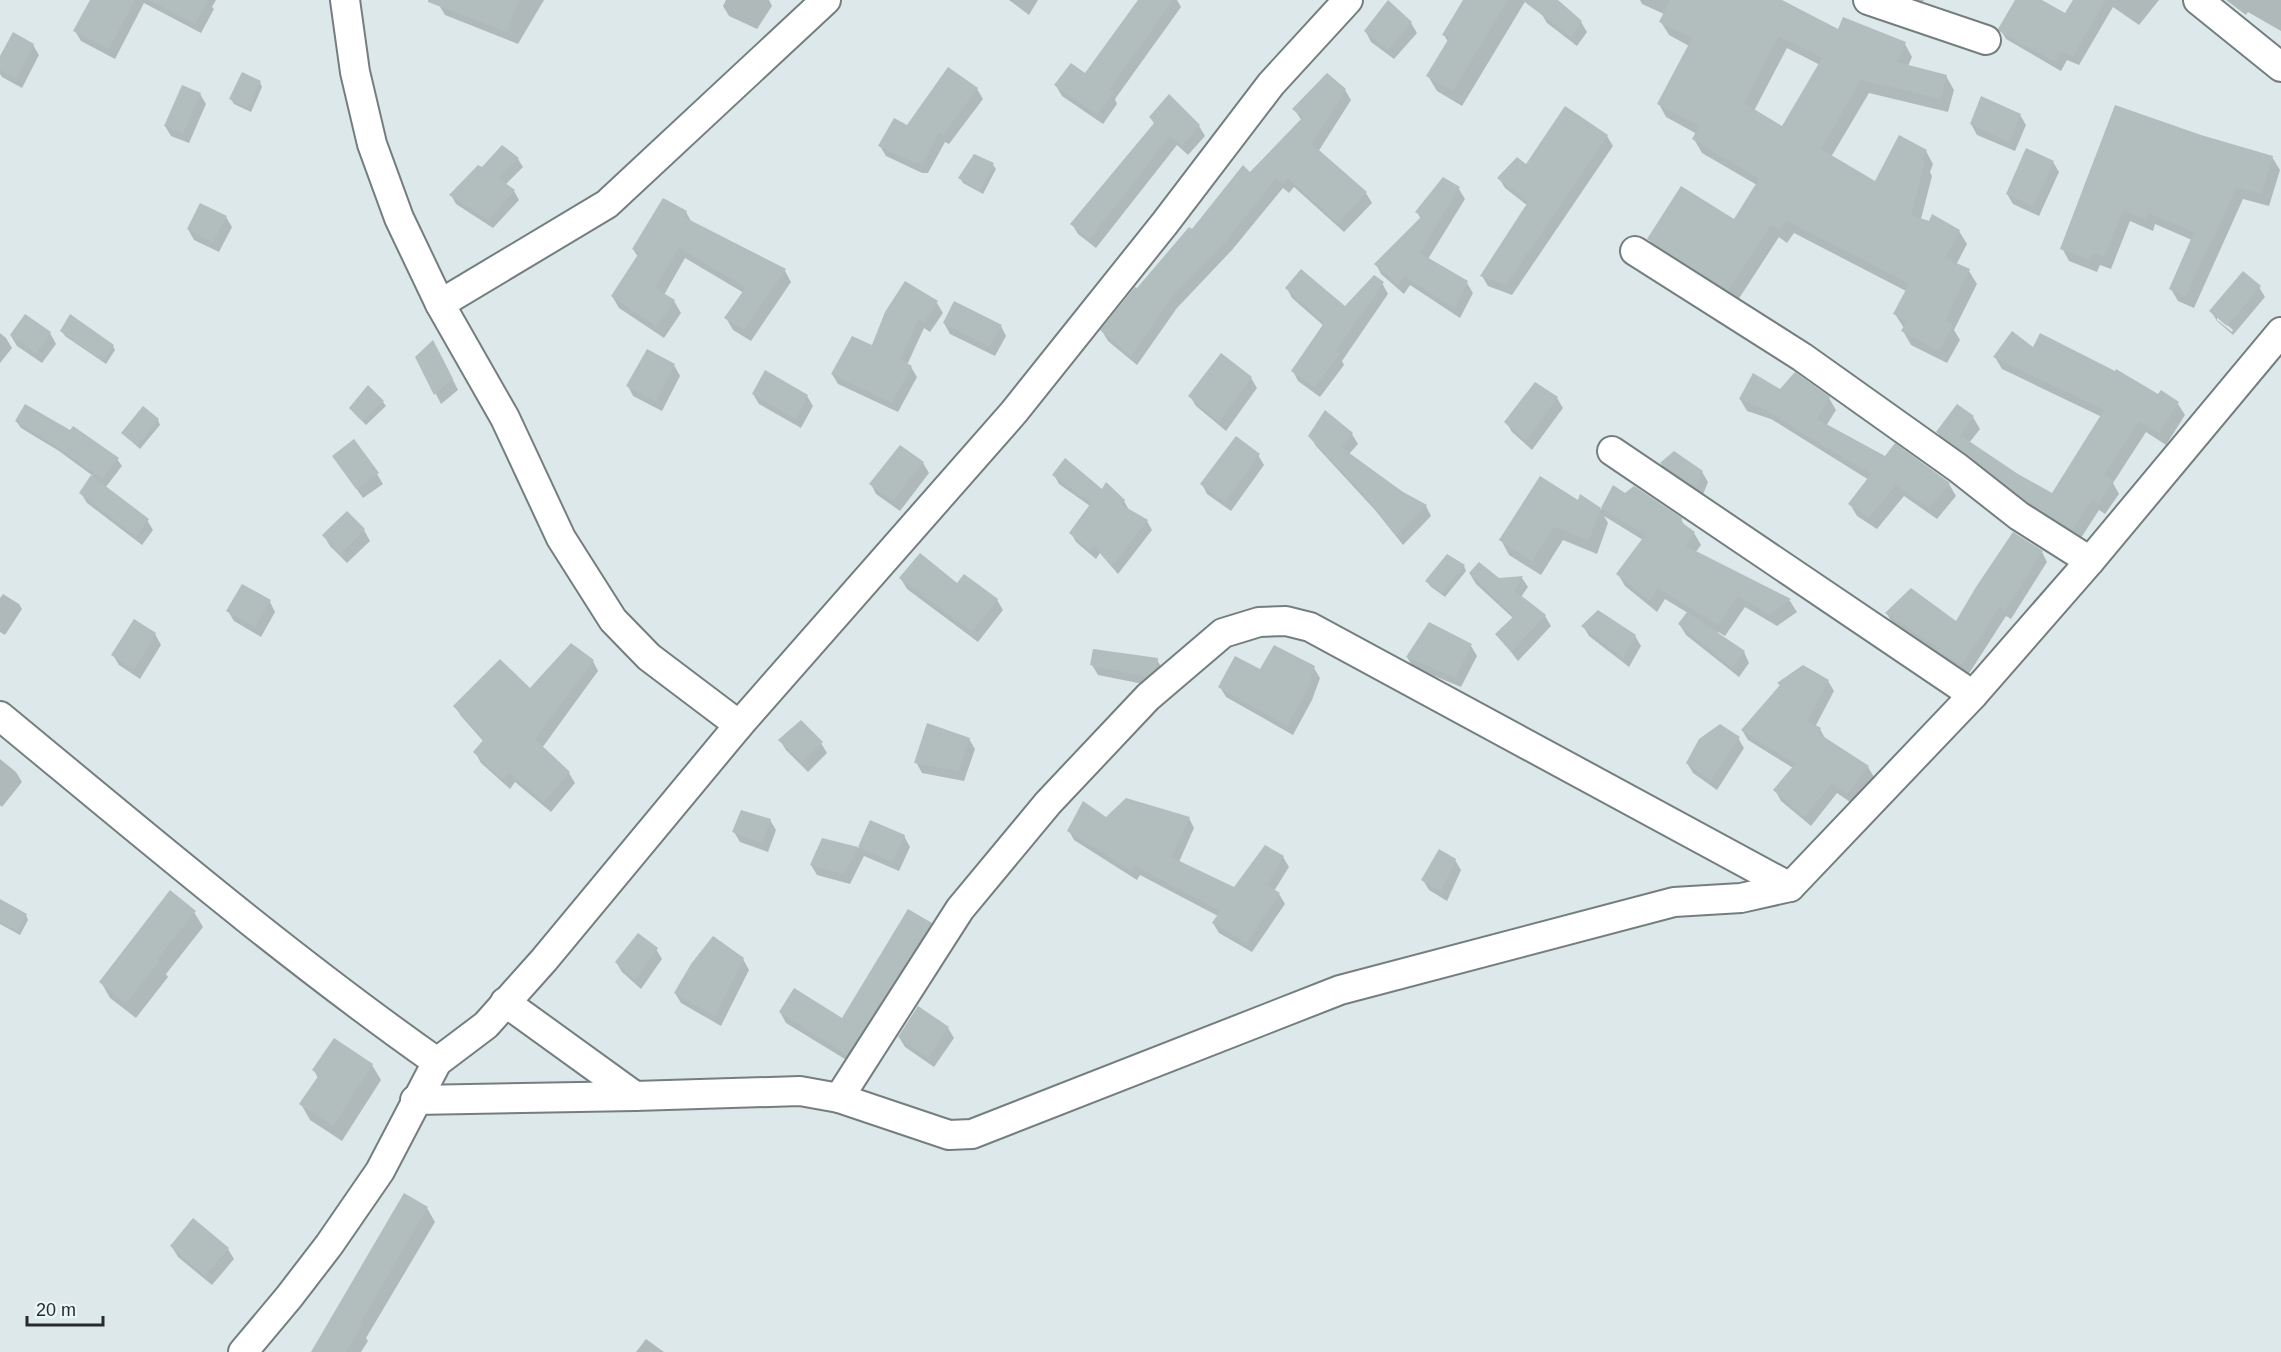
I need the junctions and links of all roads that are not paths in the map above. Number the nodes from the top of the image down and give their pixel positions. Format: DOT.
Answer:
graph roads {
  1 [pos="345,0"];
  2 [pos="826,0"];
  3 [pos="1348,0"];
  4 [pos="1868,0"];
  5 [pos="2198,0"];
  6 [pos="1986,40"];
  7 [pos="2281,67"];
  8 [pos="1635,251"];
  9 [pos="440,304"];
  10 [pos="2281,332"];
  11 [pos="1612,451"];
  12 [pos="2090,561"];
  13 [pos="1973,695"];
  14 [pos="0,716"];
  15 [pos="739,725"];
  16 [pos="1790,888"];
  17 [pos="505,1002"];
  18 [pos="437,1062"];
  19 [pos="635,1096"];
  20 [pos="839,1098"];
  21 [pos="415,1100"];
  22 [pos="243,1352"];
  1 -- 9 [label="street"];
  2 -- 9 [label="street"];
  3 -- 15 [label="street"];
  4 -- 6 [label="street"];
  5 -- 7 [label="street"];
  8 -- 12 [label="street"];
  9 -- 15 [label="street"];
  10 -- 12 [label="street"];
  11 -- 13 [label="street"];
  12 -- 13 [label="street"];
  13 -- 16 [label="street"];
  14 -- 18 [label="street"];
  15 -- 17 [label="street"];
  16 -- 20 [label="street"];
  16 -- 20 [label="street"];
  17 -- 18 [label="street"];
  17 -- 19 [label="street"];
  18 -- 21 [label="street"];
  19 -- 20 [label="street"];
  19 -- 21 [label="street"];
  21 -- 22 [label="street"];
}
